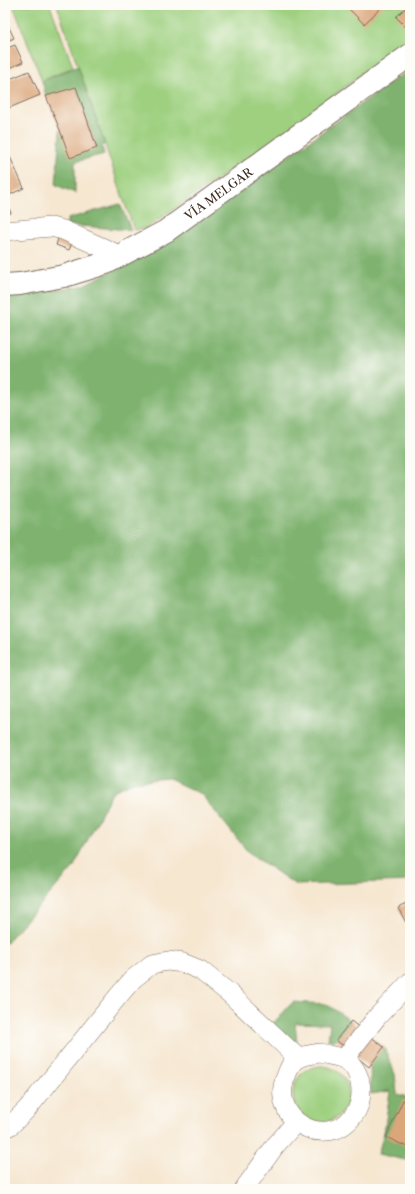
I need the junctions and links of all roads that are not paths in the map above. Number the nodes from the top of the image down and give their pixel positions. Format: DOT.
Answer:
graph roads {
  1 [pos="410,55"];
  2 [pos="5,231"];
  3 [pos="119,255"];
  4 [pos="5,285"];
  5 [pos="410,982"];
  6 [pos="298,1058"];
  7 [pos="344,1059"];
  8 [pos="296,1122"];
  9 [pos="5,1128"];
  10 [pos="244,1189"];
  1 -- 3 [label="main road, VÍA MELGAR"];
  2 -- 3 [label="street"];
  3 -- 4 [label="main road, VÍA MELGAR"];
  5 -- 7 [label="street"];
  6 -- 7 [label="street"];
  6 -- 8 [label="street"];
  6 -- 9 [label="street"];
  7 -- 8 [label="street"];
  8 -- 10 [label="street"];
}
